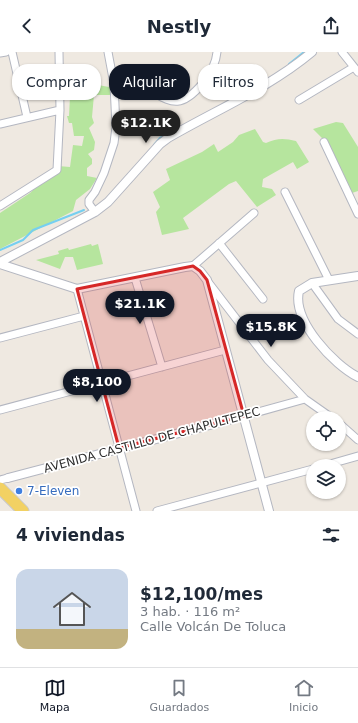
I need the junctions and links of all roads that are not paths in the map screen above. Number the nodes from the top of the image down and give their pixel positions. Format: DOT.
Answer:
graph roads {
  1 [pos="6,52"];
  2 [pos="12,52"];
  3 [pos="59,52"];
  4 [pos="108,52"];
  5 [pos="312,52"];
  6 [pos="342,52"];
  7 [pos="0,53"];
  8 [pos="218,54"];
  9 [pos="110,64"];
  10 [pos="356,70"];
  11 [pos="190,96"];
  12 [pos="115,100"];
  13 [pos="165,100"];
  14 [pos="182,100"];
  15 [pos="298,100"];
  16 [pos="60,110"];
  17 [pos="27,117"];
  18 [pos="0,124"];
  19 [pos="324,142"];
  20 [pos="285,192"];
  21 [pos="0,206"];
  22 [pos="95,212"];
  23 [pos="254,213"];
  24 [pos="358,214"];
  25 [pos="219,243"];
  26 [pos="0,263"];
  27 [pos="192,266"];
  28 [pos="358,276"];
  29 [pos="136,278"];
  30 [pos="206,280"];
  31 [pos="329,280"];
  32 [pos="312,283"];
  33 [pos="77,290"];
  34 [pos="264,299"];
  35 [pos="84,316"];
  36 [pos="358,334"];
  37 [pos="0,338"];
  38 [pos="225,350"];
  39 [pos="162,367"];
  40 [pos="358,377"];
  41 [pos="102,383"];
  42 [pos="305,399"];
  43 [pos="0,410"];
  44 [pos="322,411"];
  45 [pos="244,416"];
  46 [pos="346,429"];
  47 [pos="358,440"];
  48 [pos="120,448"];
  49 [pos="358,456"];
  50 [pos="346,459"];
  51 [pos="306,471"];
  52 [pos="8,478"];
  53 [pos="0,480"];
  54 [pos="261,482"];
  55 [pos="0,488"];
  56 [pos="23,511"];
  57 [pos="136,511"];
  58 [pos="157,511"];
  59 [pos="269,511"];
  1 -- 7 [label="street"];
  2 -- 17 [label="street"];
  3 -- 16 [label="street"];
  4 -- 9 [label="street"];
  5 -- 22 [label="street"];
  6 -- 10 [label="street"];
  8 -- 11 [label="street"];
  10 -- 15 [label="street"];
  12 -- 22 [label="street"];
  13 -- 14 [label="street"];
  16 -- 17 [label="street"];
  16 -- 21 [label="street"];
  17 -- 18 [label="street"];
  19 -- 24 [label="street"];
  20 -- 31 [label="street"];
  22 -- 26 [label="street"];
  23 -- 25 [label="street"];
  25 -- 27 [label="street"];
  25 -- 34 [label="street"];
  26 -- 33 [label="street"];
  27 -- 29 [label="street"];
  27 -- 30 [label="street"];
  28 -- 31 [label="street"];
  29 -- 33 [label="street"];
  29 -- 39 [label="street"];
  30 -- 38 [label="street"];
  30 -- 42 [label="street"];
  31 -- 32 [label="street"];
  32 -- 36 [label="street"];
  32 -- 40 [label="street"];
  33 -- 35 [label="street"];
  35 -- 37 [label="street"];
  35 -- 41 [label="street"];
  38 -- 39 [label="street"];
  38 -- 45 [label="street"];
  39 -- 41 [label="street"];
  41 -- 43 [label="street"];
  41 -- 48 [label="street"];
  42 -- 44 [label="street"];
  42 -- 45 [label="street, AVENIDA CASTILLO DE CHAPULTEPEC"];
  45 -- 48 [label="street, AVENIDA CASTILLO DE CHAPULTEPEC"];
  45 -- 54 [label="street"];
  46 -- 47 [label="street"];
  48 -- 52 [label="street, AVENIDA CASTILLO DE CHAPULTEPEC"];
  48 -- 57 [label="street"];
  49 -- 50 [label="street"];
  51 -- 54 [label="street"];
  52 -- 53 [label="street, AVENIDA CASTILLO DE CHAPULTEPEC"];
  54 -- 58 [label="street"];
  54 -- 59 [label="street"];
  55 -- 56 [label="main road"];
}
